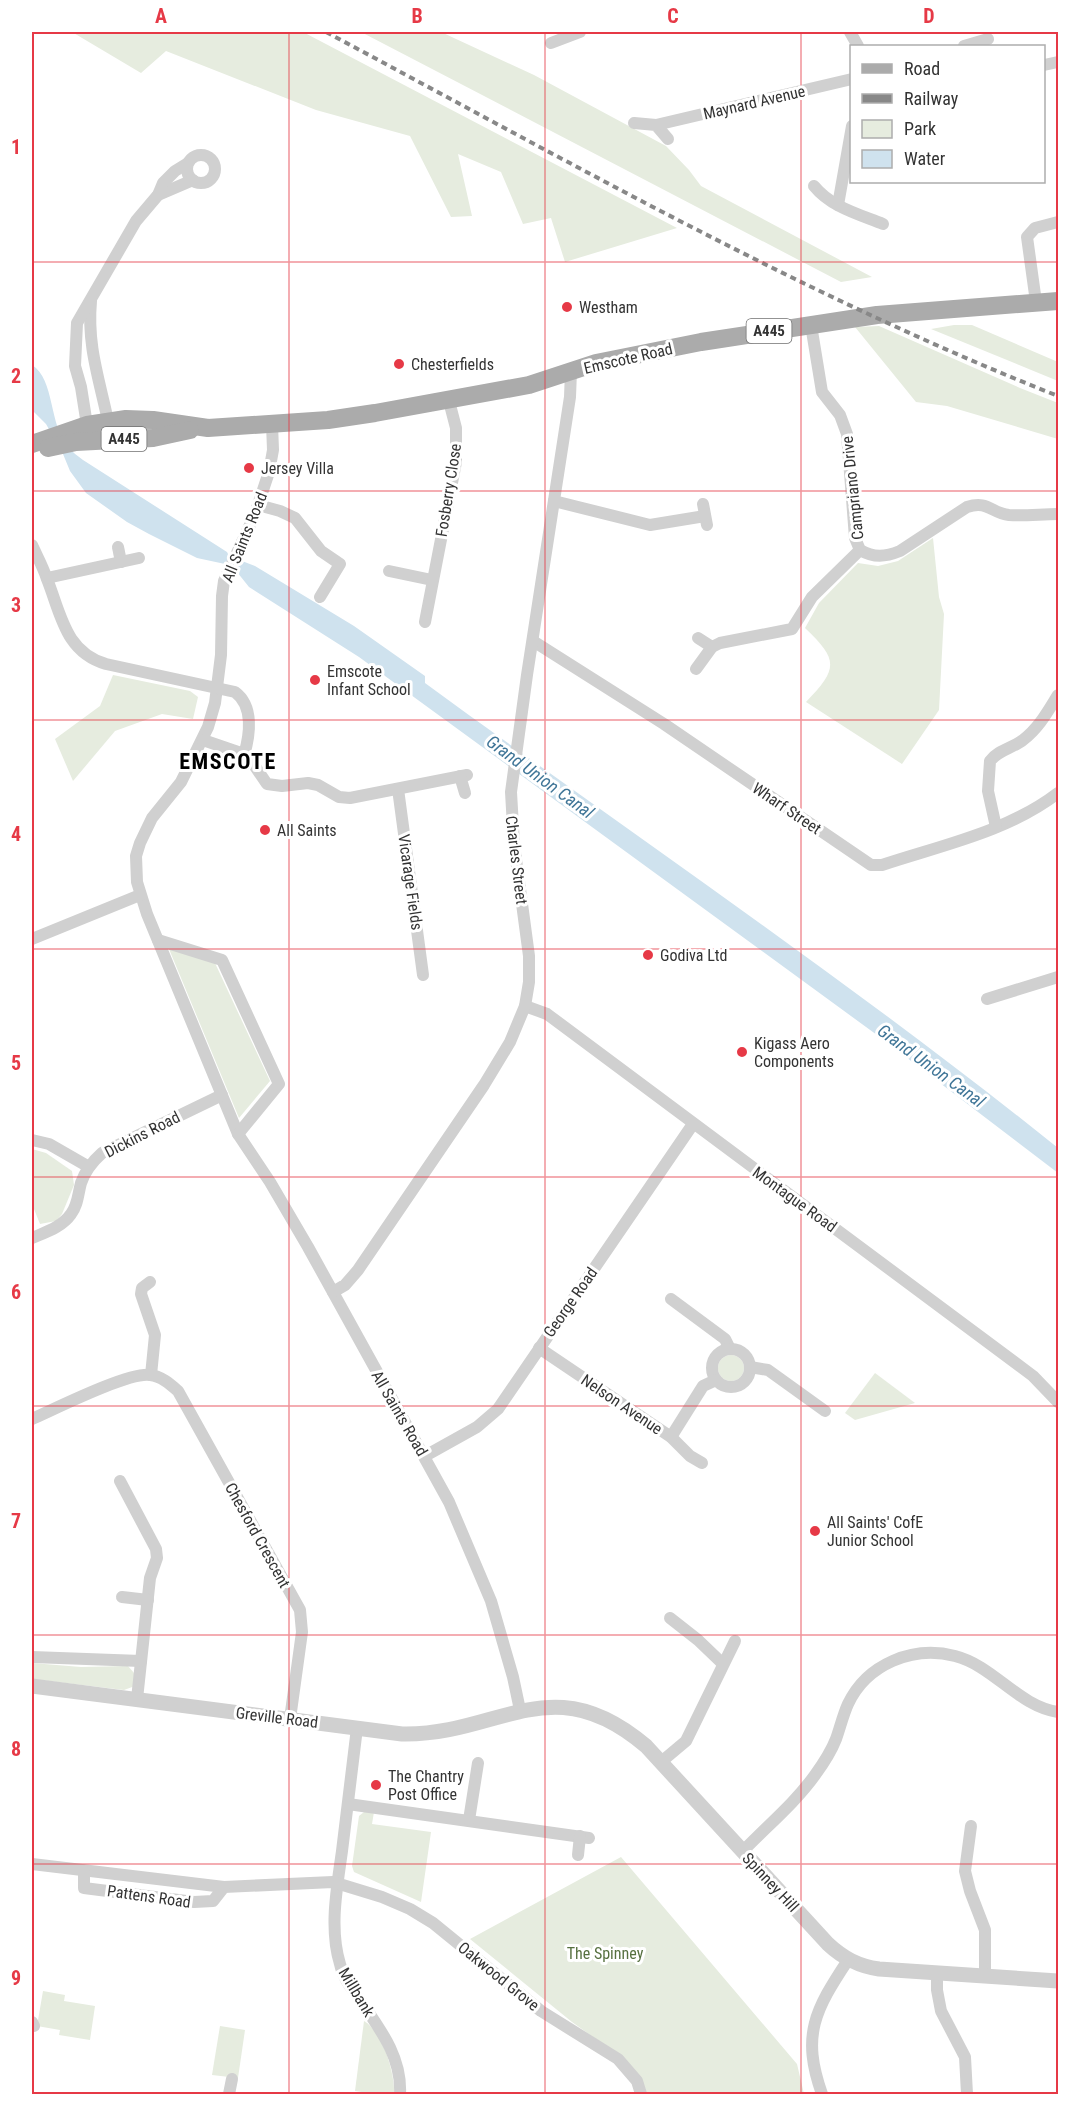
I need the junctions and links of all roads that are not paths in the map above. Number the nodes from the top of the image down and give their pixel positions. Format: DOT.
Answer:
graph roads {
  1 [pos="572,33"];
  2 [pos="987,39"];
  3 [pos="550,43"];
  4 [pos="967,45"];
  5 [pos="850,79"];
  6 [pos="634,123"];
  7 [pos="656,125"];
  8 [pos="850,137"];
  9 [pos="668,139"];
  10 [pos="188,163"];
  11 [pos="193,180"];
  12 [pos="814,186"];
  13 [pos="158,195"];
  14 [pos="838,205"];
  15 [pos="1059,222"];
  16 [pos="882,224"];
  17 [pos="91,300"];
  18 [pos="1059,301"];
  19 [pos="1036,303"];
  20 [pos="811,325"];
  21 [pos="572,371"];
  22 [pos="449,401"];
  23 [pos="272,424"];
  24 [pos="98,425"];
  25 [pos="200,428"];
  26 [pos="173,434"];
  27 [pos="70,439"];
  28 [pos="38,445"];
  29 [pos="554,501"];
  30 [pos="258,505"];
  31 [pos="1059,514"];
  32 [pos="705,515"];
  33 [pos="32,545"];
  34 [pos="118,547"];
  35 [pos="860,550"];
  36 [pos="140,558"];
  37 [pos="121,562"];
  38 [pos="389,571"];
  39 [pos="47,578"];
  40 [pos="432,580"];
  41 [pos="320,597"];
  42 [pos="425,622"];
  43 [pos="698,638"];
  44 [pos="533,641"];
  45 [pos="712,647"];
  46 [pos="696,669"];
  47 [pos="217,687"];
  48 [pos="1059,695"];
  49 [pos="203,740"];
  50 [pos="244,754"];
  51 [pos="398,789"];
  52 [pos="465,793"];
  53 [pos="1057,796"];
  54 [pos="996,827"];
  55 [pos="140,895"];
  56 [pos="32,939"];
  57 [pos="158,940"];
  58 [pos="423,975"];
  59 [pos="1059,977"];
  60 [pos="987,999"];
  61 [pos="525,1006"];
  62 [pos="222,1095"];
  63 [pos="693,1124"];
  64 [pos="238,1134"];
  65 [pos="32,1140"];
  66 [pos="89,1167"];
  67 [pos="32,1238"];
  68 [pos="150,1282"];
  69 [pos="333,1292"];
  70 [pos="671,1299"];
  71 [pos="538,1348"];
  72 [pos="730,1349"];
  73 [pos="750,1367"];
  74 [pos="151,1375"];
  75 [pos="716,1380"];
  76 [pos="1059,1402"];
  77 [pos="825,1411"];
  78 [pos="32,1419"];
  79 [pos="671,1437"];
  80 [pos="424,1456"];
  81 [pos="702,1464"];
  82 [pos="120,1481"];
  83 [pos="122,1597"];
  84 [pos="148,1600"];
  85 [pos="670,1618"];
  86 [pos="735,1641"];
  87 [pos="32,1657"];
  88 [pos="141,1661"];
  89 [pos="723,1664"];
  90 [pos="32,1686"];
  91 [pos="137,1699"];
  92 [pos="520,1710"];
  93 [pos="1059,1712"];
  94 [pos="290,1719"];
  95 [pos="357,1728"];
  96 [pos="661,1762"];
  97 [pos="478,1763"];
  98 [pos="348,1804"];
  99 [pos="469,1820"];
  100 [pos="971,1826"];
  101 [pos="743,1851"];
  102 [pos="578,1855"];
  103 [pos="32,1864"];
  104 [pos="84,1870"];
  105 [pos="338,1883"];
  106 [pos="224,1887"];
  107 [pos="848,1960"];
  108 [pos="937,1972"];
  109 [pos="985,1975"];
  110 [pos="1059,1981"];
  111 [pos="232,2079"];
  112 [pos="229,2094"];
  113 [pos="400,2094"];
  114 [pos="641,2094"];
  115 [pos="822,2094"];
  116 [pos="967,2094"];
  1 -- 3 [label="street"];
  2 -- 4 [label="street"];
  5 -- 7 [label="street, Maynard Avenue"];
  6 -- 7 [label="street, Maynard Avenue"];
  7 -- 9 [label="street"];
  8 -- 14 [label="street"];
  10 -- 11 [label="street"];
  10 -- 11 [label="street"];
  10 -- 13 [label="street"];
  11 -- 13 [label="street"];
  12 -- 14 [label="street"];
  13 -- 17 [label="street"];
  14 -- 16 [label="street"];
  15 -- 19 [label="street"];
  17 -- 24 [label="street"];
  17 -- 24 [label="street"];
  18 -- 19 [label="main road, Emscote Road / A445"];
  19 -- 20 [label="main road, Emscote Road / A445"];
  20 -- 21 [label="main road, Emscote Road / A445"];
  20 -- 35 [label="street, Campriano Drive"];
  21 -- 22 [label="main road, Emscote Road / A445"];
  21 -- 29 [label="street, Charles Street"];
  22 -- 23 [label="main road, Emscote Road / A445"];
  22 -- 40 [label="street, Fosberry Close"];
  23 -- 25 [label="main road, Emscote Road / A445"];
  23 -- 30 [label="street, All Saints Road"];
  24 -- 25 [label="main road, Emscote Road / A445"];
  24 -- 26 [label="street"];
  24 -- 27 [label="main road, Emscote Road / A445"];
  25 -- 26 [label="main road, Emscote Road / A445"];
  26 -- 27 [label="main road, Emscote Road / A445"];
  27 -- 28 [label="main road, Emscote Road / A445"];
  29 -- 32 [label="street"];
  29 -- 44 [label="street, Charles Street"];
  30 -- 41 [label="street"];
  30 -- 47 [label="street, All Saints Road"];
  31 -- 35 [label="street, Campriano Drive"];
  33 -- 39 [label="street"];
  34 -- 37 [label="street"];
  35 -- 45 [label="street"];
  36 -- 37 [label="street"];
  37 -- 39 [label="street"];
  38 -- 40 [label="street"];
  39 -- 47 [label="street"];
  40 -- 42 [label="street, Fosberry Close"];
  43 -- 45 [label="street"];
  44 -- 54 [label="street, Wharf Street"];
  44 -- 61 [label="street, Charles Street"];
  45 -- 46 [label="street"];
  47 -- 49 [label="street, All Saints Road"];
  47 -- 50 [label="street"];
  48 -- 54 [label="street"];
  49 -- 50 [label="street"];
  49 -- 55 [label="street, All Saints Road"];
  50 -- 51 [label="street"];
  51 -- 52 [label="street"];
  51 -- 58 [label="street, Vicarage Fields"];
  53 -- 54 [label="street, Wharf Street"];
  55 -- 56 [label="street"];
  55 -- 57 [label="street, All Saints Road"];
  57 -- 62 [label="street, All Saints Road"];
  57 -- 64 [label="street"];
  59 -- 60 [label="street"];
  61 -- 63 [label="street, Montague Road"];
  61 -- 69 [label="street, Charles Street"];
  62 -- 64 [label="street, All Saints Road"];
  62 -- 66 [label="street, Dickins Road"];
  63 -- 71 [label="street, George Road"];
  63 -- 76 [label="street, Montague Road"];
  64 -- 69 [label="street, All Saints Road"];
  65 -- 66 [label="street"];
  66 -- 67 [label="street, Dickins Road"];
  68 -- 74 [label="street"];
  69 -- 80 [label="street, All Saints Road"];
  70 -- 72 [label="street"];
  71 -- 79 [label="street, Nelson Avenue"];
  71 -- 80 [label="street, George Road"];
  72 -- 73 [label="street"];
  72 -- 75 [label="street"];
  73 -- 75 [label="street"];
  73 -- 77 [label="street"];
  74 -- 78 [label="street"];
  74 -- 94 [label="street, Chesford Crescent"];
  75 -- 79 [label="street"];
  79 -- 81 [label="street, Nelson Avenue"];
  80 -- 92 [label="street, All Saints Road"];
  82 -- 84 [label="street"];
  83 -- 84 [label="street"];
  84 -- 88 [label="street"];
  85 -- 89 [label="street"];
  86 -- 89 [label="street"];
  87 -- 88 [label="street"];
  88 -- 91 [label="street"];
  89 -- 96 [label="street"];
  90 -- 91 [label="street, Greville Road"];
  91 -- 94 [label="street, Greville Road"];
  92 -- 95 [label="street, Greville Road"];
  92 -- 96 [label="street, Spinney Hill"];
  93 -- 101 [label="street"];
  94 -- 95 [label="street, Greville Road"];
  95 -- 98 [label="street, Millbank"];
  96 -- 101 [label="street, Spinney Hill"];
  97 -- 99 [label="street"];
  98 -- 99 [label="street"];
  98 -- 105 [label="street, Millbank"];
  99 -- 102 [label="street"];
  100 -- 109 [label="street"];
  101 -- 107 [label="street, Spinney Hill"];
  103 -- 104 [label="street, Pattens Road"];
  104 -- 106 [label="street, Pattens Road"];
  104 -- 106 [label="street, Pattens Road"];
  105 -- 106 [label="street, Pattens Road"];
  105 -- 113 [label="street, Millbank"];
  105 -- 114 [label="street, Oakwood Grove"];
  107 -- 108 [label="street, Spinney Hill"];
  107 -- 115 [label="street"];
  108 -- 109 [label="street, Spinney Hill"];
  108 -- 116 [label="street"];
  109 -- 110 [label="street, Spinney Hill"];
  111 -- 112 [label="street"];
}
